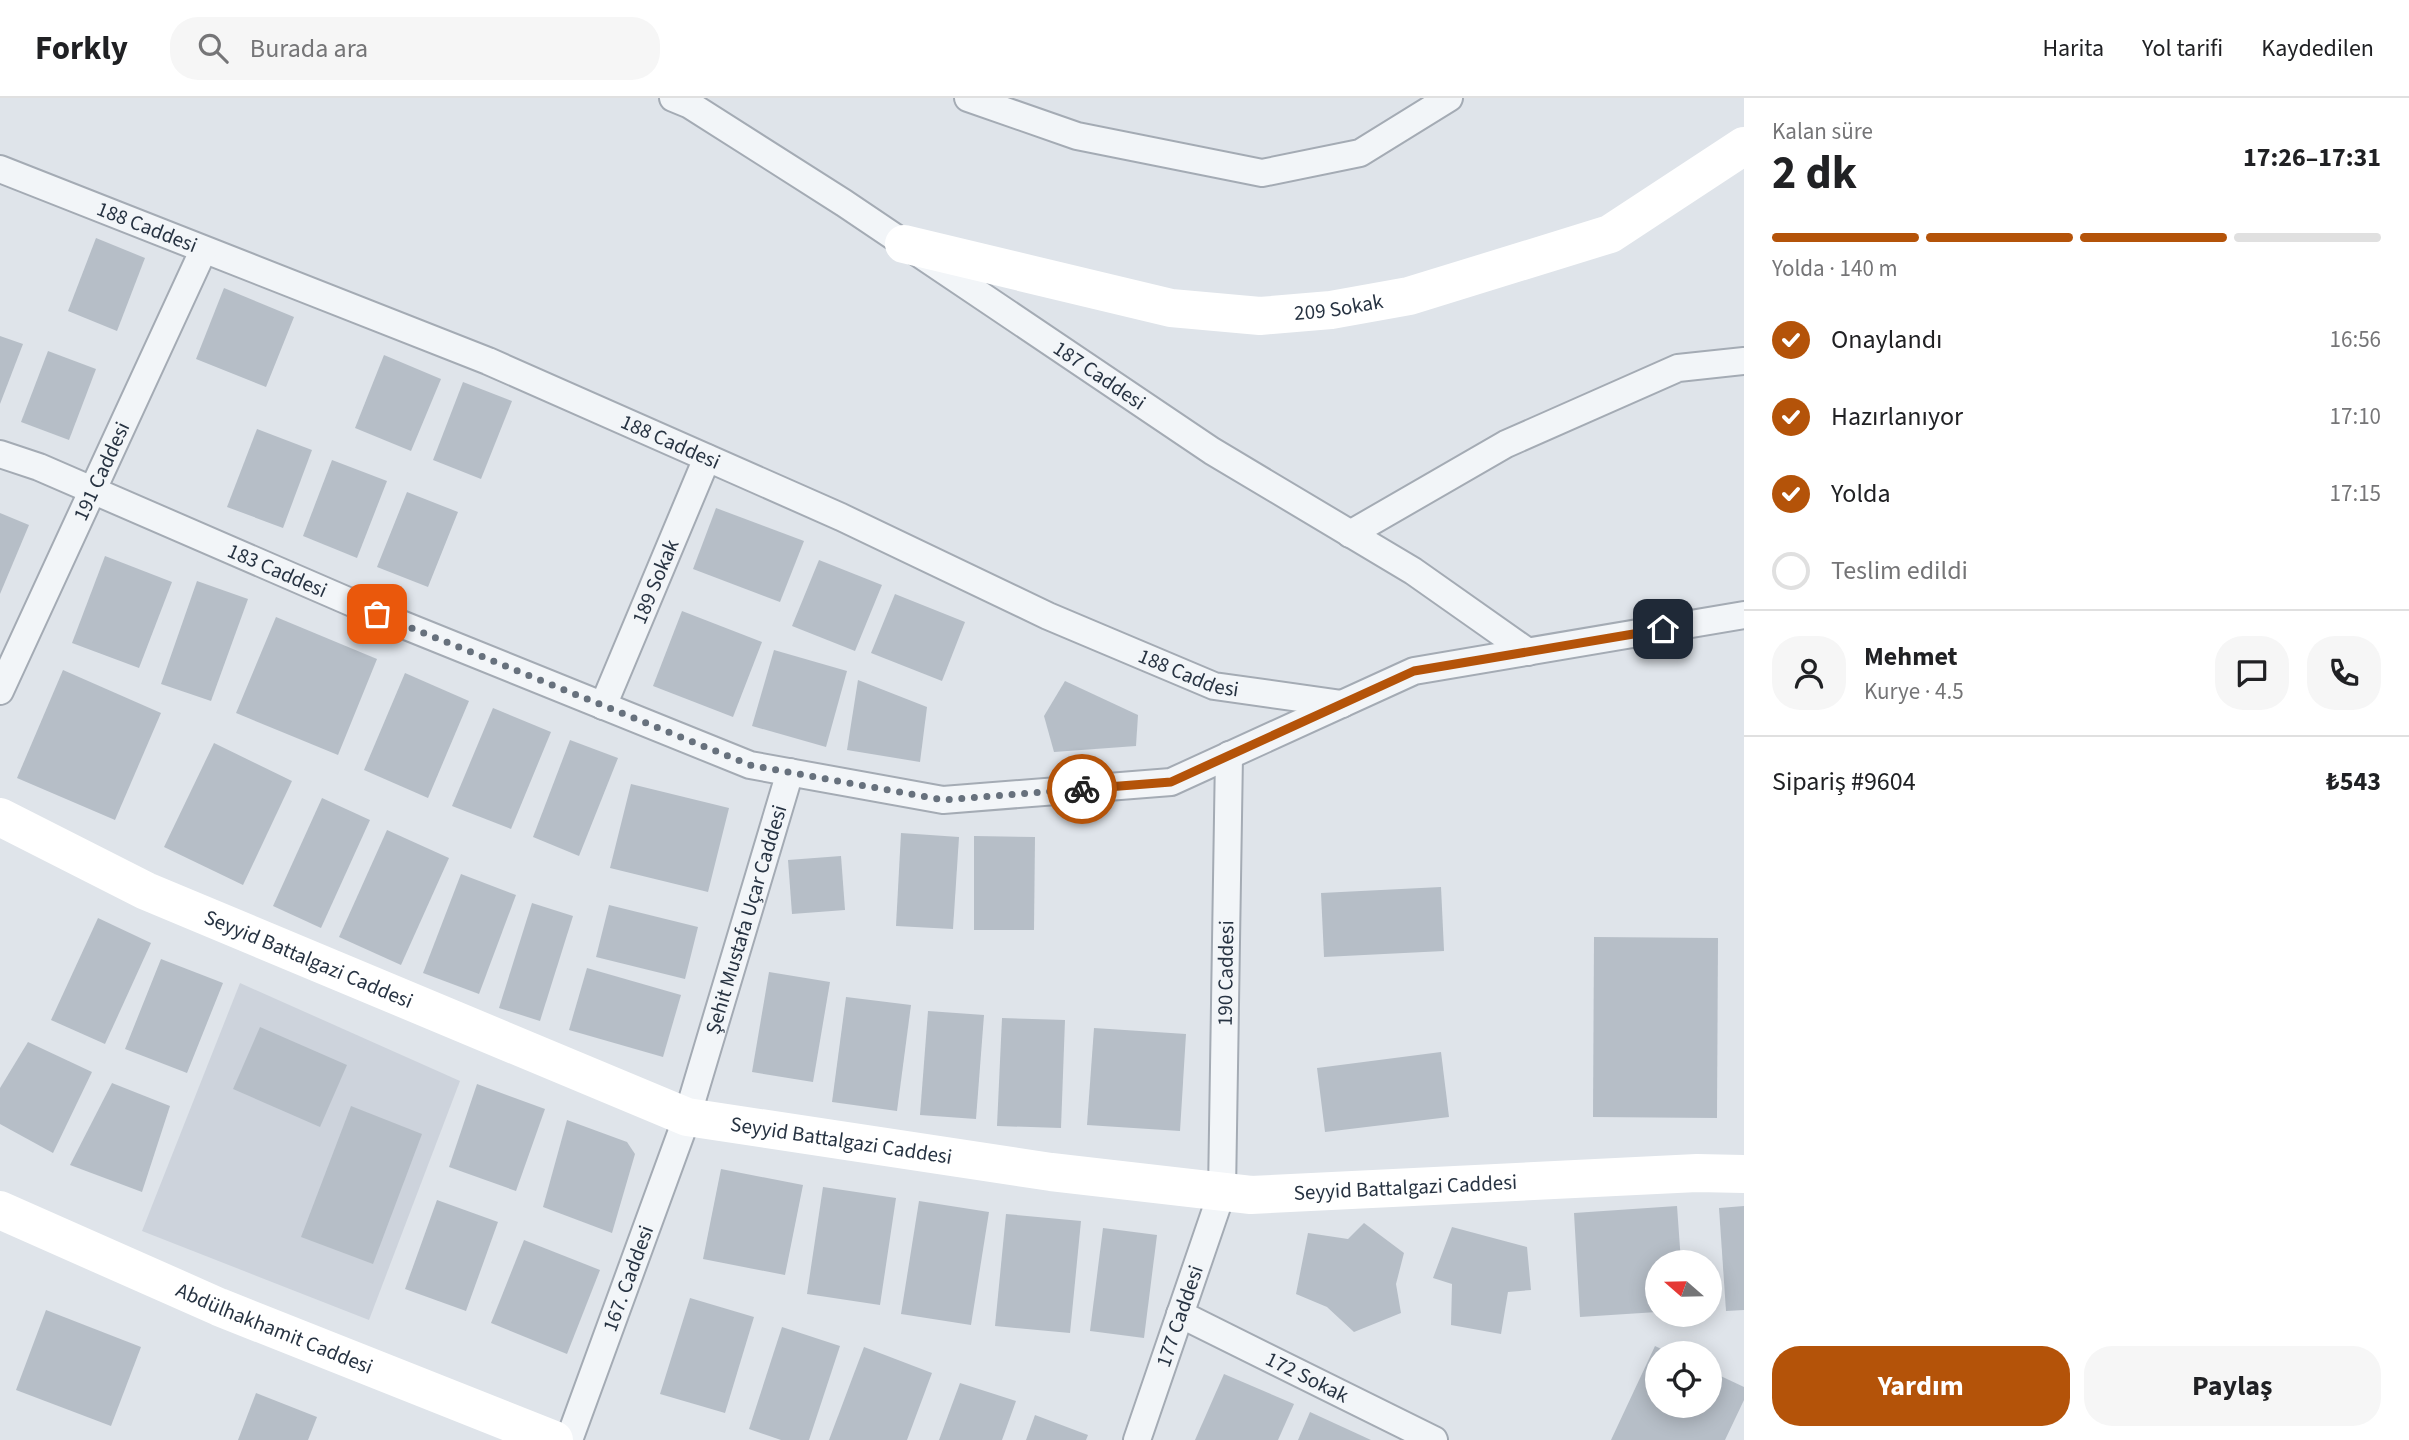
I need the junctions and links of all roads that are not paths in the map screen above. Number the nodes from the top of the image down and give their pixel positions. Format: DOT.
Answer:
graph roads {
  1 [pos="673,98"];
  2 [pos="968,98"];
  3 [pos="1449,98"];
  4 [pos="1744,145"];
  5 [pos="0,169"];
  6 [pos="904,243"];
  7 [pos="203,251"];
  8 [pos="1744,361"];
  9 [pos="0,454"];
  10 [pos="707,458"];
  11 [pos="93,490"];
  12 [pos="1350,534"];
  13 [pos="1744,615"];
  14 [pos="1528,652"];
  15 [pos="0,691"];
  16 [pos="1342,704"];
  17 [pos="603,706"];
  18 [pos="1229,755"];
  19 [pos="790,772"];
  20 [pos="0,817"];
  21 [pos="687,1117"];
  22 [pos="1744,1174"];
  23 [pos="1222,1192"];
  24 [pos="0,1210"];
  25 [pos="1180,1314"];
  26 [pos="554,1440"];
  27 [pos="569,1440"];
  28 [pos="1137,1440"];
  29 [pos="1434,1440"];
  1 -- 6 [label="street, 187 Caddesi"];
  2 -- 3 [label="street"];
  4 -- 6 [label="street, 209 Sokak"];
  5 -- 7 [label="street, 188 Caddesi"];
  6 -- 12 [label="street, 187 Caddesi"];
  7 -- 10 [label="street, 188 Caddesi"];
  7 -- 11 [label="street, 191 Caddesi"];
  8 -- 12 [label="street"];
  9 -- 11 [label="street, 183 Caddesi"];
  10 -- 16 [label="street, 188 Caddesi"];
  10 -- 17 [label="street, 189 Sokak"];
  11 -- 15 [label="street, 191 Caddesi"];
  11 -- 17 [label="street, 183 Caddesi"];
  12 -- 14 [label="street, 187 Caddesi"];
  13 -- 14 [label="street"];
  14 -- 16 [label="street"];
  16 -- 18 [label="street"];
  17 -- 19 [label="street, 183 Caddesi"];
  18 -- 19 [label="street"];
  18 -- 23 [label="street, 190 Caddesi"];
  19 -- 21 [label="street, Şehit Mustafa Uçar Caddesi"];
  20 -- 21 [label="street, Seyyid Battalgazi Caddesi"];
  21 -- 23 [label="street, Seyyid Battalgazi Caddesi"];
  21 -- 27 [label="street, 167. Caddesi"];
  22 -- 23 [label="street, Seyyid Battalgazi Caddesi"];
  23 -- 25 [label="street, 177 Caddesi"];
  24 -- 26 [label="street, Abdülhakhamit Caddesi"];
  25 -- 28 [label="street, 177 Caddesi"];
  25 -- 29 [label="street, 172 Sokak"];
}
